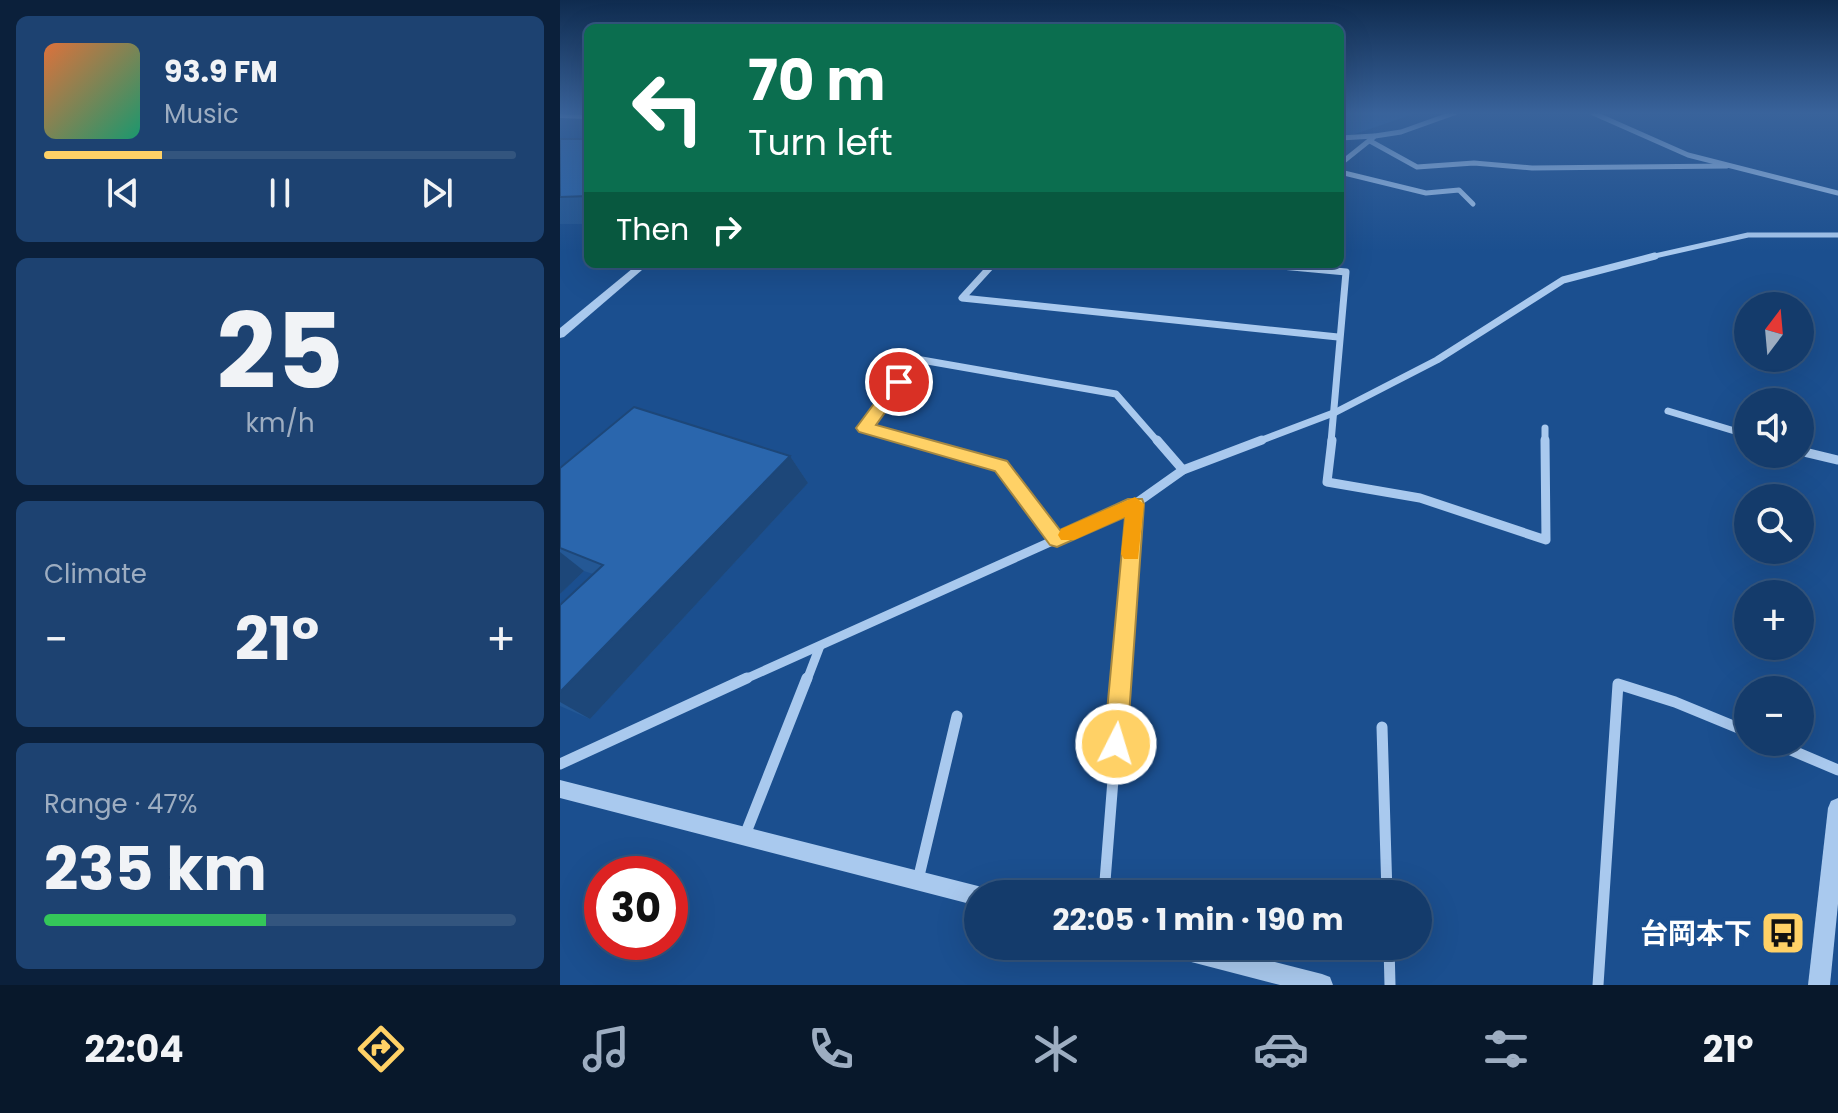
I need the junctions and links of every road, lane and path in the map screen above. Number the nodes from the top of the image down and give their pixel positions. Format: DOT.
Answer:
graph roads {
  1 [pos="1405,159"];
  2 [pos="1702,159"];
  3 [pos="1727,166"];
  4 [pos="1344,173"];
  5 [pos="1838,193"];
  6 [pos="1473,204"];
  7 [pos="1838,235"];
  8 [pos="639,268"];
  9 [pos="989,268"];
  10 [pos="1317,268"];
  11 [pos="560,334"];
  12 [pos="1338,337"];
  13 [pos="1668,411"];
  14 [pos="1336,412"];
  15 [pos="1545,428"];
  16 [pos="1734,431"];
  17 [pos="1814,454"];
  18 [pos="1838,460"];
  19 [pos="1183,470"];
  20 [pos="1135,504"];
  21 [pos="1057,540"];
  22 [pos="820,646"];
  23 [pos="957,716"];
  24 [pos="1734,726"];
  25 [pos="1382,727"];
  26 [pos="1805,756"];
  27 [pos="560,764"];
  28 [pos="1838,770"];
  29 [pos="560,789"];
  30 [pos="1838,808"];
  31 [pos="745,836"];
  32 [pos="918,880"];
  33 [pos="1105,880"];
  34 [pos="1387,880"];
  35 [pos="964,892"];
  36 [pos="1226,960"];
  37 [pos="1389,960"];
  38 [pos="1322,985"];
  39 [pos="1390,985"];
  40 [pos="1598,985"];
  41 [pos="1819,985"];
  1 -- 3 [label="street"];
  2 -- 3 [label="street"];
  3 -- 5 [label="street"];
  4 -- 6 [label="street"];
  7 -- 14 [label="street"];
  8 -- 11 [label="street"];
  9 -- 12 [label="street"];
  10 -- 12 [label="street"];
  12 -- 14 [label="street"];
  13 -- 16 [label="street"];
  14 -- 15 [label="street"];
  14 -- 19 [label="street"];
  17 -- 18 [label="street"];
  19 -- 20 [label="street"];
  19 -- 21 [label="street"];
  20 -- 21 [label="street"];
  20 -- 33 [label="street"];
  21 -- 22 [label="street"];
  22 -- 27 [label="street"];
  22 -- 31 [label="street"];
  23 -- 32 [label="street"];
  24 -- 40 [label="street"];
  25 -- 34 [label="street"];
  26 -- 28 [label="street"];
  29 -- 31 [label="street"];
  30 -- 41 [label="street"];
  31 -- 32 [label="street"];
  32 -- 35 [label="street"];
  36 -- 38 [label="street"];
  37 -- 39 [label="street"];
}
